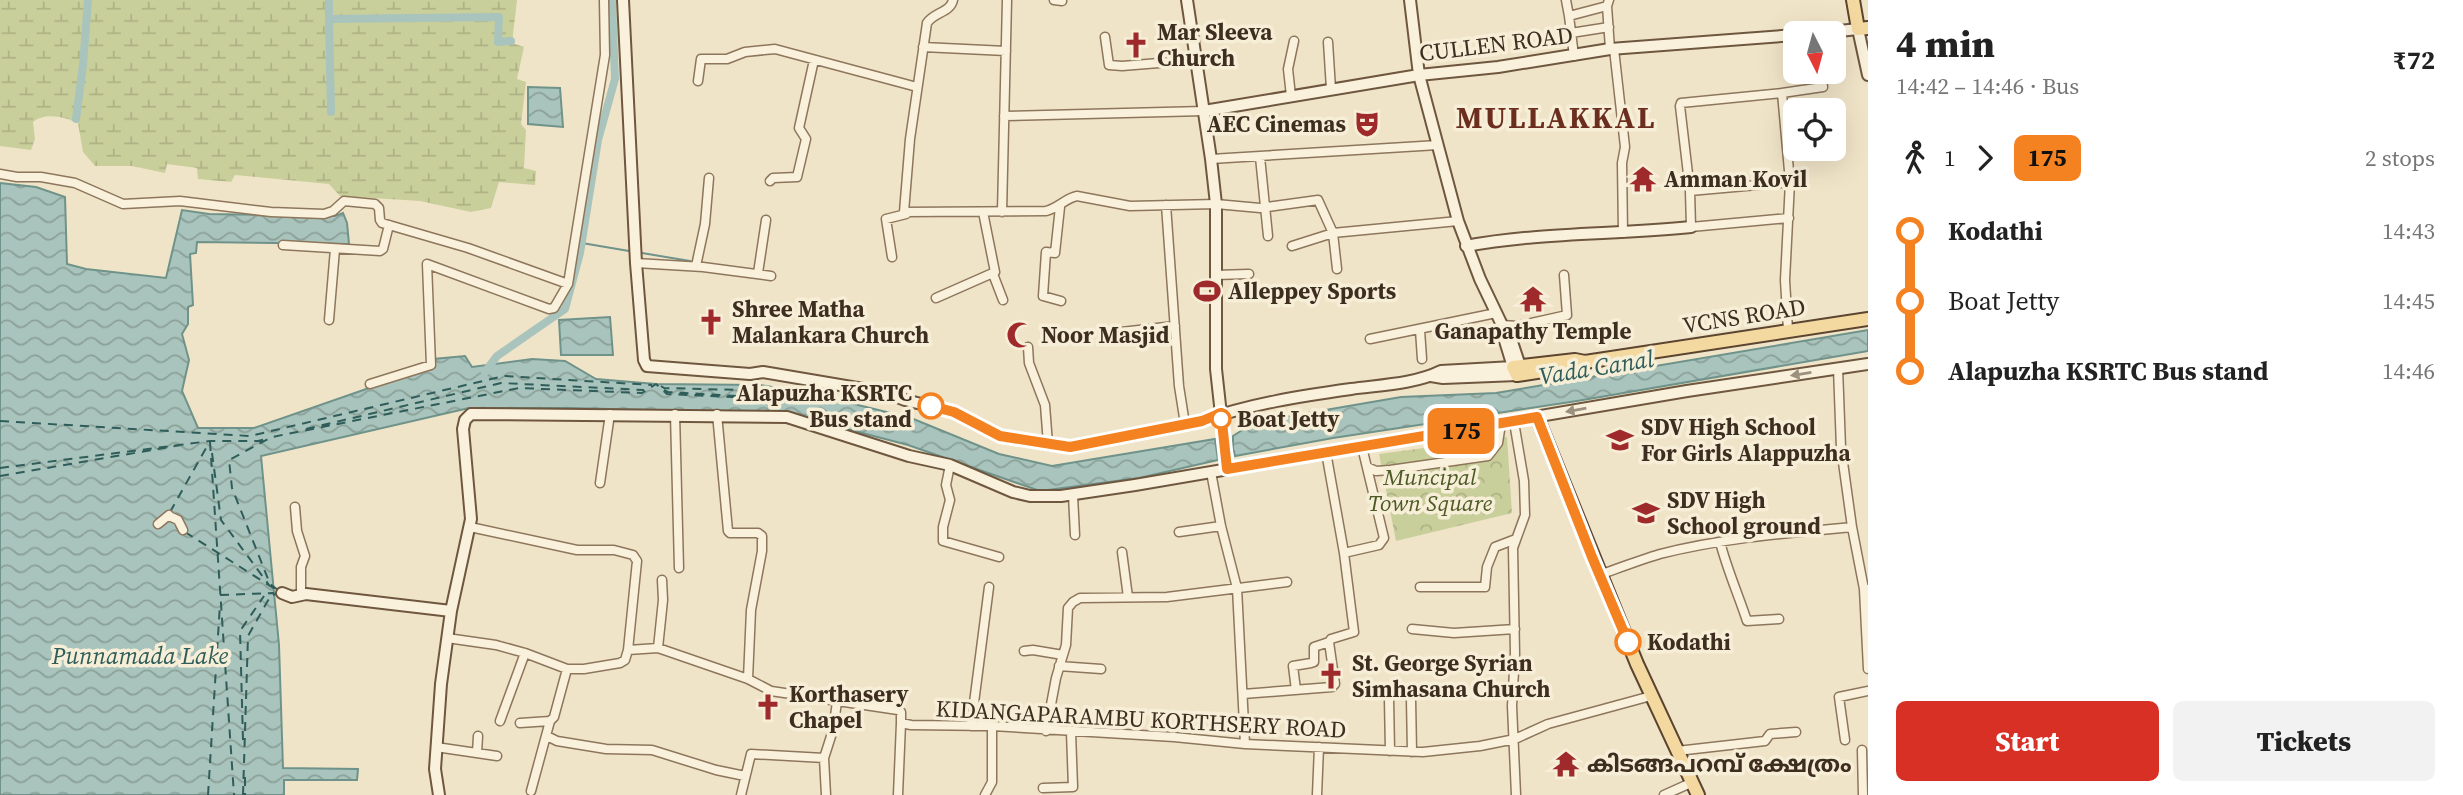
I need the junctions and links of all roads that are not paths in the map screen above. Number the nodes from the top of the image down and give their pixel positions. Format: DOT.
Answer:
graph roads {
  1 [pos="604,0"];
  2 [pos="623,0"];
  3 [pos="953,0"];
  4 [pos="1007,0"];
  5 [pos="1187,0"];
  6 [pos="1410,0"];
  7 [pos="1566,0"];
  8 [pos="1853,0"];
  9 [pos="1608,3"];
  10 [pos="1569,16"];
  11 [pos="1609,27"];
  12 [pos="1863,28"];
  13 [pos="1571,33"];
  14 [pos="1783,36"];
  15 [pos="1105,37"];
  16 [pos="1294,41"];
  17 [pos="1328,42"];
  18 [pos="923,47"];
  19 [pos="1612,49"];
  20 [pos="1006,51"];
  21 [pos="1574,56"];
  22 [pos="814,60"];
  23 [pos="1196,60"];
  24 [pos="1419,75"];
  25 [pos="1868,75"];
  26 [pos="698,81"];
  27 [pos="1823,84"];
  28 [pos="917,88"];
  29 [pos="1331,89"];
  30 [pos="1782,93"];
  31 [pos="1291,96"];
  32 [pos="1204,111"];
  33 [pos="1004,116"];
  34 [pos="1438,145"];
  35 [pos="1260,157"];
  36 [pos="1212,159"];
  37 [pos="0,174"];
  38 [pos="709,178"];
  39 [pos="770,181"];
  40 [pos="1790,182"];
  41 [pos="1690,191"];
  42 [pos="1216,204"];
  43 [pos="1166,205"];
  44 [pos="1060,207"];
  45 [pos="1267,207"];
  46 [pos="982,212"];
  47 [pos="1002,212"];
  48 [pos="906,214"];
  49 [pos="1789,218"];
  50 [pos="766,220"];
  51 [pos="1458,220"];
  52 [pos="388,225"];
  53 [pos="1691,227"];
  54 [pos="1333,233"];
  55 [pos="1623,233"];
  56 [pos="1268,236"];
  57 [pos="283,244"];
  58 [pos="1292,246"];
  59 [pos="1466,246"];
  60 [pos="335,249"];
  61 [pos="892,257"];
  62 [pos="636,263"];
  63 [pos="696,266"];
  64 [pos="1337,270"];
  65 [pos="758,273"];
  66 [pos="993,274"];
  67 [pos="1249,274"];
  68 [pos="1215,275"];
  69 [pos="1564,275"];
  70 [pos="771,276"];
  71 [pos="568,284"];
  72 [pos="936,298"];
  73 [pos="1003,300"];
  74 [pos="1061,301"];
  75 [pos="1496,313"];
  76 [pos="1868,318"];
  77 [pos="329,320"];
  78 [pos="1502,325"];
  79 [pos="1175,326"];
  80 [pos="1420,330"];
  81 [pos="1788,330"];
  82 [pos="1121,332"];
  83 [pos="1370,339"];
  84 [pos="1028,347"];
  85 [pos="1422,359"];
  86 [pos="1868,363"];
  87 [pos="1838,368"];
  88 [pos="1518,371"];
  89 [pos="370,384"];
  90 [pos="1221,413"];
  91 [pos="610,414"];
  92 [pos="675,414"];
  93 [pos="717,414"];
  94 [pos="1537,417"];
  95 [pos="1514,422"];
  96 [pos="1185,424"];
  97 [pos="1501,424"];
  98 [pos="1048,444"];
  99 [pos="1362,447"];
  100 [pos="1326,453"];
  101 [pos="950,466"];
  102 [pos="1367,467"];
  103 [pos="1227,469"];
  104 [pos="1212,472"];
  105 [pos="600,483"];
  106 [pos="1073,495"];
  107 [pos="295,507"];
  108 [pos="158,524"];
  109 [pos="1221,526"];
  110 [pos="470,527"];
  111 [pos="1852,527"];
  112 [pos="183,530"];
  113 [pos="1180,532"];
  114 [pos="1075,535"];
  115 [pos="1516,539"];
  116 [pos="1720,542"];
  117 [pos="1122,552"];
  118 [pos="1344,553"];
  119 [pos="999,557"];
  120 [pos="679,568"];
  121 [pos="1599,575"];
  122 [pos="662,580"];
  123 [pos="1287,582"];
  124 [pos="989,587"];
  125 [pos="1420,587"];
  126 [pos="1237,588"];
  127 [pos="1866,589"];
  128 [pos="282,593"];
  129 [pos="301,595"];
  130 [pos="1128,597"];
  131 [pos="451,611"];
  132 [pos="1779,619"];
  133 [pos="1412,629"];
  134 [pos="1515,629"];
  135 [pos="447,638"];
  136 [pos="1329,642"];
  137 [pos="658,648"];
  138 [pos="628,650"];
  139 [pos="1024,651"];
  140 [pos="525,653"];
  141 [pos="1063,655"];
  142 [pos="1867,655"];
  143 [pos="1059,666"];
  144 [pos="567,669"];
  145 [pos="1101,669"];
  146 [pos="1868,669"];
  147 [pos="748,679"];
  148 [pos="1296,690"];
  149 [pos="1868,691"];
  150 [pos="1243,694"];
  151 [pos="1651,696"];
  152 [pos="1389,699"];
  153 [pos="1411,699"];
  154 [pos="837,702"];
  155 [pos="500,721"];
  156 [pos="550,721"];
  157 [pos="520,723"];
  158 [pos="901,723"];
  159 [pos="971,726"];
  160 [pos="992,726"];
  161 [pos="1046,731"];
  162 [pos="1071,732"];
  163 [pos="1796,732"];
  164 [pos="478,736"];
  165 [pos="547,736"];
  166 [pos="1515,739"];
  167 [pos="1845,740"];
  168 [pos="1245,744"];
  169 [pos="436,747"];
  170 [pos="1318,747"];
  171 [pos="1862,750"];
  172 [pos="1390,751"];
  173 [pos="1677,751"];
  174 [pos="1412,752"];
  175 [pos="477,753"];
  176 [pos="497,756"];
  177 [pos="824,758"];
  178 [pos="745,776"];
  179 [pos="1693,782"];
  180 [pos="1043,788"];
  181 [pos="531,791"];
  182 [pos="439,795"];
  183 [pos="741,795"];
  184 [pos="826,795"];
  185 [pos="898,795"];
  186 [pos="985,795"];
  187 [pos="1317,795"];
  188 [pos="1516,795"];
  189 [pos="1664,795"];
  190 [pos="1698,795"];
  191 [pos="1863,795"];
  1 -- 71 [label="street"];
  2 -- 62 [label="main road"];
  3 -- 18 [label="street"];
  4 -- 20 [label="street"];
  5 -- 23 [label="main road"];
  6 -- 24 [label="main road"];
  7 -- 10 [label="street"];
  8 -- 12 [label="main road"];
  9 -- 10 [label="street"];
  9 -- 11 [label="street"];
  10 -- 13 [label="street"];
  11 -- 13 [label="street"];
  11 -- 19 [label="street"];
  12 -- 25 [label="main road"];
  13 -- 21 [label="street"];
  14 -- 19 [label="main road, CULLEN ROAD"];
  15 -- 23 [label="street"];
  16 -- 31 [label="street"];
  17 -- 29 [label="street"];
  18 -- 20 [label="street"];
  18 -- 28 [label="street"];
  19 -- 21 [label="main road, CULLEN ROAD"];
  19 -- 55 [label="street"];
  20 -- 33 [label="street"];
  21 -- 24 [label="main road, CULLEN ROAD"];
  22 -- 26 [label="street"];
  22 -- 28 [label="street"];
  22 -- 39 [label="street"];
  23 -- 32 [label="main road"];
  24 -- 29 [label="main road, CULLEN ROAD"];
  24 -- 34 [label="main road"];
  27 -- 30 [label="street"];
  28 -- 48 [label="street"];
  29 -- 31 [label="main road, CULLEN ROAD"];
  30 -- 40 [label="street"];
  30 -- 41 [label="street"];
  31 -- 32 [label="main road, CULLEN ROAD"];
  32 -- 33 [label="street"];
  32 -- 36 [label="main road"];
  33 -- 47 [label="street"];
  34 -- 35 [label="street"];
  34 -- 51 [label="main road"];
  35 -- 36 [label="street"];
  35 -- 45 [label="street"];
  36 -- 42 [label="main road"];
  37 -- 52 [label="street"];
  38 -- 63 [label="street"];
  40 -- 41 [label="street"];
  40 -- 49 [label="street"];
  41 -- 53 [label="street"];
  42 -- 43 [label="street"];
  42 -- 45 [label="street"];
  42 -- 68 [label="main road"];
  43 -- 44 [label="street"];
  43 -- 79 [label="street"];
  44 -- 47 [label="street"];
  44 -- 74 [label="street"];
  45 -- 54 [label="street"];
  45 -- 56 [label="street"];
  46 -- 47 [label="street"];
  46 -- 48 [label="street"];
  46 -- 66 [label="street"];
  48 -- 61 [label="street"];
  49 -- 53 [label="street"];
  49 -- 81 [label="street"];
  50 -- 65 [label="street"];
  51 -- 54 [label="street"];
  51 -- 59 [label="main road"];
  52 -- 60 [label="street"];
  52 -- 71 [label="street"];
  53 -- 55 [label="main road"];
  54 -- 58 [label="street"];
  54 -- 64 [label="street"];
  55 -- 59 [label="main road"];
  57 -- 60 [label="street"];
  59 -- 75 [label="main road"];
  60 -- 77 [label="street"];
  62 -- 63 [label="street"];
  62 -- 98 [label="main road"];
  63 -- 65 [label="street"];
  65 -- 70 [label="street"];
  66 -- 72 [label="street"];
  66 -- 73 [label="street"];
  67 -- 68 [label="street"];
  68 -- 90 [label="main road"];
  69 -- 78 [label="street"];
  71 -- 89 [label="street"];
  75 -- 78 [label="main road"];
  75 -- 80 [label="street"];
  76 -- 81 [label="main road, VCNS ROAD"];
  78 -- 88 [label="main road"];
  79 -- 82 [label="street"];
  79 -- 96 [label="street"];
  80 -- 83 [label="street"];
  80 -- 85 [label="street"];
  81 -- 88 [label="main road, VCNS ROAD"];
  84 -- 98 [label="street"];
  86 -- 87 [label="main road"];
  87 -- 94 [label="main road, one-way"];
  87 -- 111 [label="street"];
  88 -- 90 [label="main road"];
  90 -- 96 [label="main road"];
  90 -- 103 [label="main road"];
  91 -- 92 [label="main road"];
  91 -- 105 [label="street"];
  91 -- 110 [label="main road"];
  92 -- 93 [label="main road"];
  92 -- 120 [label="street"];
  93 -- 101 [label="main road"];
  93 -- 147 [label="street"];
  94 -- 95 [label="main road"];
  94 -- 121 [label="main road"];
  95 -- 97 [label="main road"];
  95 -- 115 [label="street"];
  96 -- 98 [label="main road"];
  97 -- 99 [label="main road"];
  97 -- 102 [label="street"];
  99 -- 100 [label="main road"];
  99 -- 102 [label="street"];
  100 -- 103 [label="main road"];
  100 -- 118 [label="street"];
  101 -- 106 [label="main road"];
  101 -- 119 [label="street"];
  102 -- 118 [label="street"];
  103 -- 104 [label="main road"];
  104 -- 106 [label="main road"];
  104 -- 109 [label="street"];
  106 -- 114 [label="street"];
  107 -- 129 [label="street"];
  108 -- 112 [label="street"];
  109 -- 113 [label="street"];
  109 -- 126 [label="street"];
  110 -- 131 [label="main road"];
  110 -- 138 [label="street"];
  111 -- 116 [label="street"];
  111 -- 127 [label="street"];
  115 -- 125 [label="street"];
  115 -- 134 [label="street"];
  116 -- 121 [label="street"];
  116 -- 132 [label="street"];
  117 -- 130 [label="street"];
  118 -- 136 [label="street"];
  121 -- 151 [label="main road"];
  122 -- 137 [label="street"];
  123 -- 126 [label="street"];
  124 -- 159 [label="street"];
  126 -- 130 [label="street"];
  126 -- 150 [label="street"];
  127 -- 142 [label="street"];
  128 -- 129 [label="main road"];
  129 -- 131 [label="main road"];
  130 -- 141 [label="street"];
  131 -- 135 [label="main road"];
  133 -- 134 [label="street"];
  134 -- 166 [label="street"];
  135 -- 140 [label="street, KIDANGAPARAMBU KORTHSERY ROAD"];
  135 -- 169 [label="main road"];
  136 -- 148 [label="street"];
  136 -- 148 [label="street"];
  137 -- 138 [label="street, KIDANGAPARAMBU KORTHSERY ROAD"];
  137 -- 147 [label="street, KIDANGAPARAMBU KORTHSERY ROAD"];
  138 -- 144 [label="street, KIDANGAPARAMBU KORTHSERY ROAD"];
  139 -- 141 [label="street"];
  140 -- 144 [label="street, KIDANGAPARAMBU KORTHSERY ROAD"];
  140 -- 155 [label="street"];
  141 -- 143 [label="street"];
  142 -- 146 [label="street"];
  143 -- 145 [label="street"];
  143 -- 161 [label="street"];
  144 -- 156 [label="street"];
  147 -- 154 [label="street, KIDANGAPARAMBU KORTHSERY ROAD"];
  148 -- 150 [label="street"];
  149 -- 167 [label="street"];
  150 -- 168 [label="street"];
  151 -- 166 [label="street, KIDANGAPARAMBU KORTHSERY ROAD"];
  151 -- 173 [label="main road"];
  152 -- 172 [label="street"];
  153 -- 174 [label="street"];
  154 -- 158 [label="street, KIDANGAPARAMBU KORTHSERY ROAD"];
  154 -- 177 [label="street"];
  156 -- 157 [label="street"];
  156 -- 165 [label="street"];
  158 -- 159 [label="street, KIDANGAPARAMBU KORTHSERY ROAD"];
  158 -- 185 [label="street"];
  159 -- 160 [label="street, KIDANGAPARAMBU KORTHSERY ROAD"];
  160 -- 161 [label="street, KIDANGAPARAMBU KORTHSERY ROAD"];
  160 -- 186 [label="street"];
  161 -- 162 [label="street, KIDANGAPARAMBU KORTHSERY ROAD"];
  162 -- 168 [label="street, KIDANGAPARAMBU KORTHSERY ROAD"];
  162 -- 180 [label="street"];
  163 -- 173 [label="street"];
  164 -- 175 [label="street"];
  165 -- 178 [label="street"];
  165 -- 181 [label="street"];
  166 -- 174 [label="street, KIDANGAPARAMBU KORTHSERY ROAD"];
  166 -- 188 [label="street"];
  168 -- 170 [label="street, KIDANGAPARAMBU KORTHSERY ROAD"];
  169 -- 175 [label="street"];
  169 -- 182 [label="main road"];
  170 -- 172 [label="street, KIDANGAPARAMBU KORTHSERY ROAD"];
  170 -- 187 [label="street"];
  171 -- 191 [label="street"];
  172 -- 174 [label="street, KIDANGAPARAMBU KORTHSERY ROAD"];
  173 -- 179 [label="main road"];
  175 -- 176 [label="street"];
  177 -- 178 [label="street"];
  177 -- 184 [label="street"];
  178 -- 183 [label="street"];
  179 -- 189 [label="street"];
  179 -- 190 [label="main road"];
}
